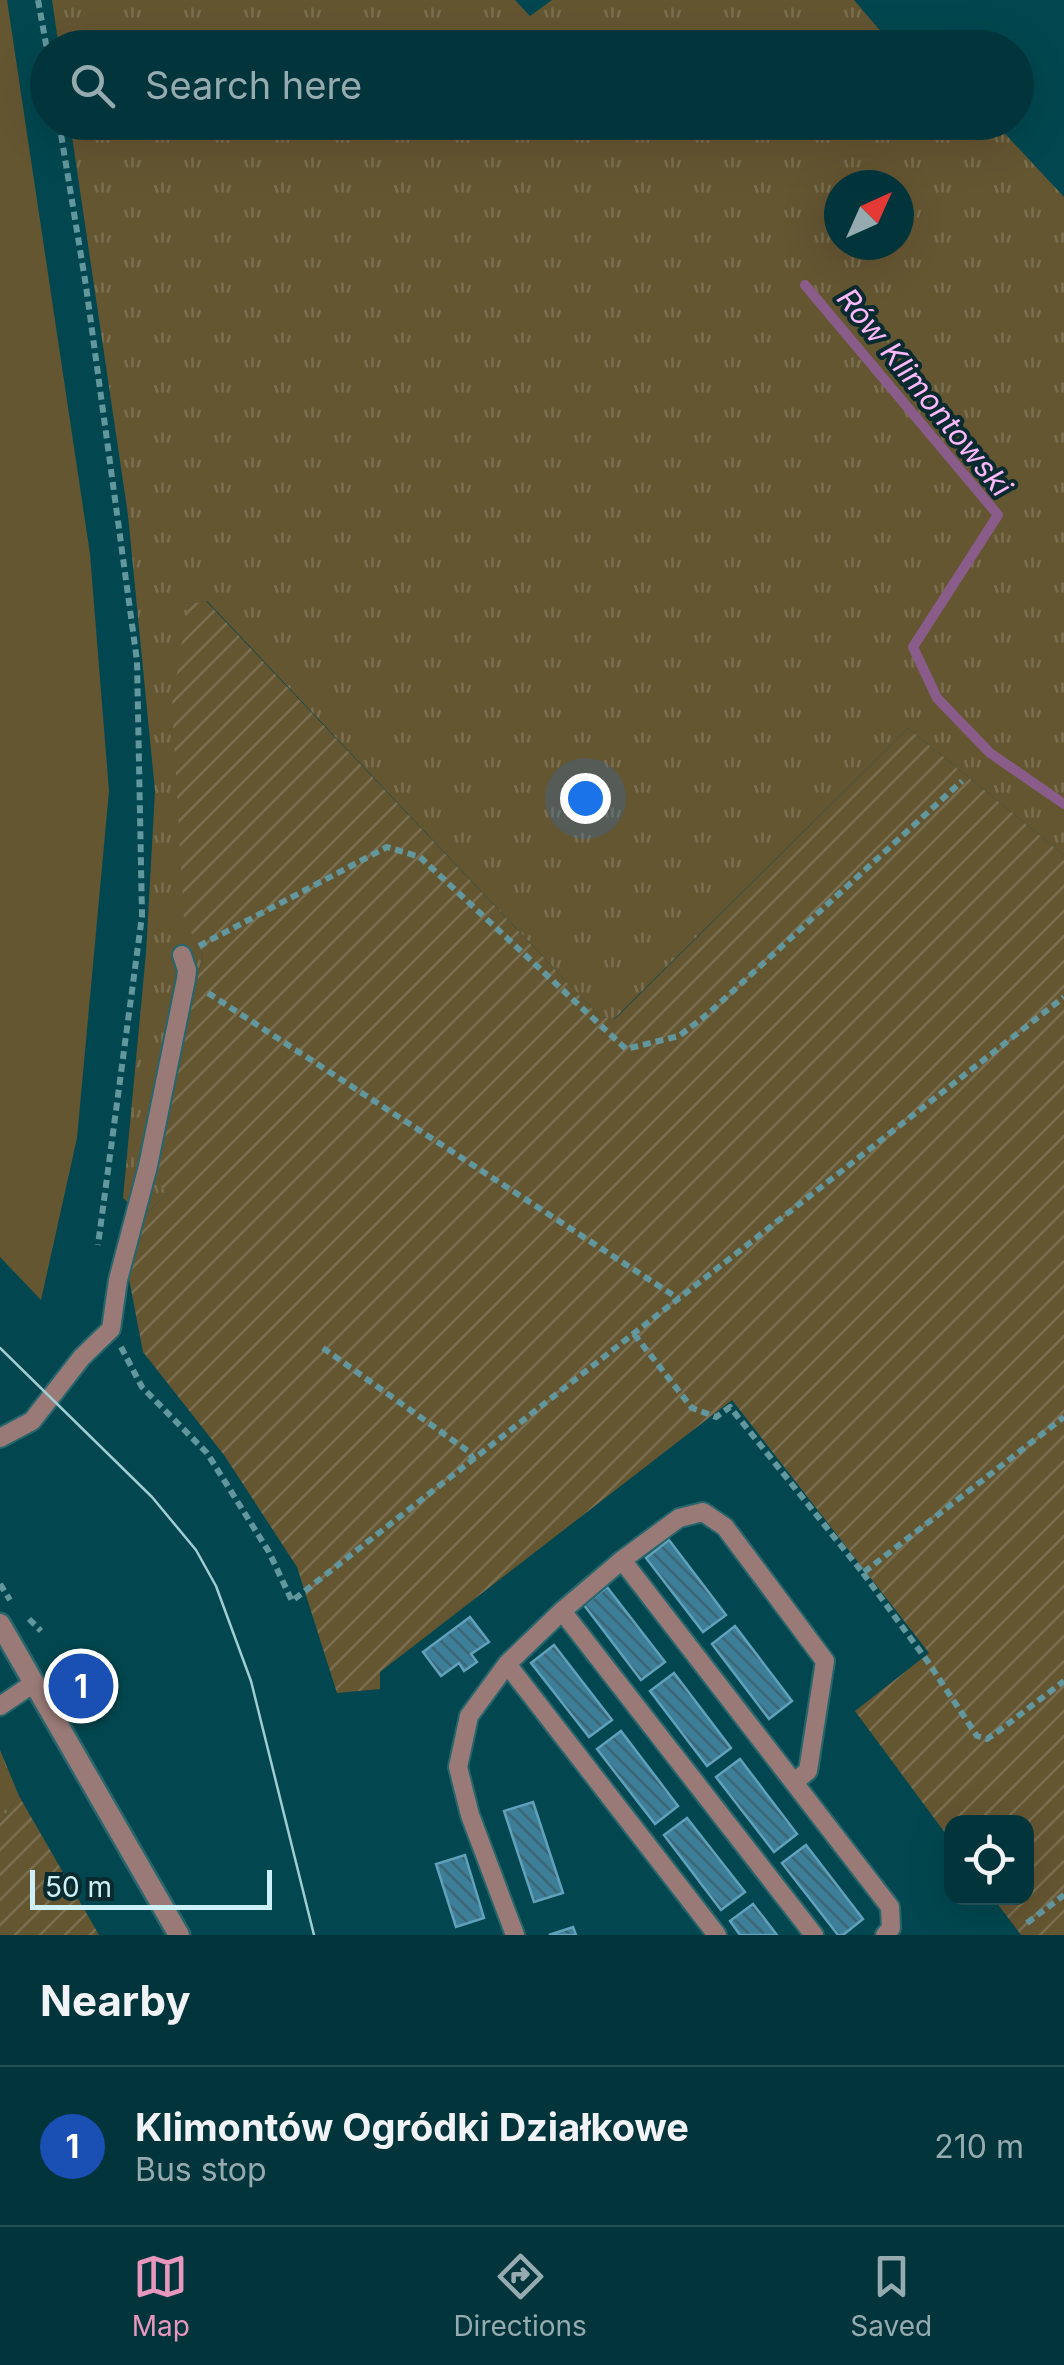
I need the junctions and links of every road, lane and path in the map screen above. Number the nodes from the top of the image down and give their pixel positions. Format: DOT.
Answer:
graph roads {
  1 [pos="38,0"];
  2 [pos="43,30"];
  3 [pos="62,140"];
  4 [pos="962,781"];
  5 [pos="182,955"];
  6 [pos="186,979"];
  7 [pos="1064,997"];
  8 [pos="98,1245"];
  9 [pos="679,1299"];
  10 [pos="111,1329"];
  11 [pos="634,1334"];
  12 [pos="322,1348"];
  13 [pos="1064,1417"];
  14 [pos="0,1438"];
  15 [pos="474,1460"];
  16 [pos="622,1560"];
  17 [pos="863,1573"];
  18 [pos="562,1610"];
  19 [pos="0,1624"];
  20 [pos="507,1664"];
  21 [pos="1064,1681"];
  22 [pos="34,1683"];
  23 [pos="0,1706"];
  24 [pos="794,1782"];
  25 [pos="1064,1894"];
  26 [pos="1027,1923"];
  27 [pos="888,1932"];
  28 [pos="179,1935"];
  29 [pos="515,1935"];
  30 [pos="717,1935"];
  31 [pos="814,1935"];
  32 [pos="912,1935"];
  1 -- 2 [label="path"];
  3 -- 8 [label="path"];
  4 -- 5 [label="path"];
  5 -- 6 [label="lane"];
  6 -- 9 [label="path"];
  6 -- 10 [label="lane"];
  7 -- 9 [label="path"];
  9 -- 11 [label="path"];
  10 -- 14 [label="lane"];
  10 -- 15 [label="path"];
  11 -- 15 [label="path"];
  11 -- 17 [label="path"];
  12 -- 15 [label="path"];
  13 -- 17 [label="path"];
  16 -- 18 [label="lane"];
  16 -- 24 [label="lane"];
  16 -- 24 [label="lane"];
  17 -- 21 [label="path"];
  18 -- 20 [label="lane"];
  18 -- 31 [label="lane"];
  19 -- 22 [label="street"];
  20 -- 29 [label="lane"];
  20 -- 30 [label="lane"];
  22 -- 23 [label="lane"];
  22 -- 28 [label="street"];
  24 -- 27 [label="lane"];
  25 -- 26 [label="path"];
  27 -- 32 [label="lane"];
}
